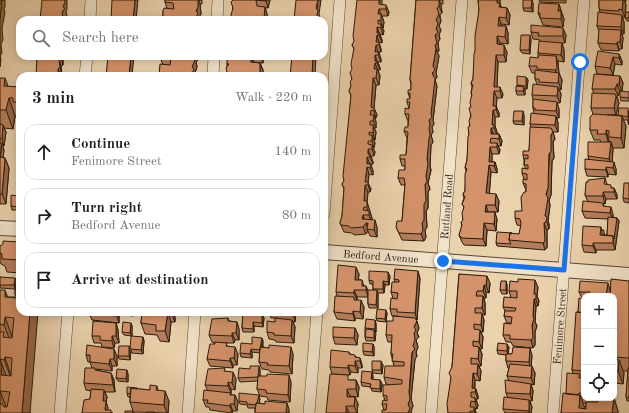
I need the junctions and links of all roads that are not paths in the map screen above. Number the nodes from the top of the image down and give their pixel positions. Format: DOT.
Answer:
graph roads {
  1 [pos="91,0"];
  2 [pos="218,0"];
  3 [pos="340,0"];
  4 [pos="462,0"];
  5 [pos="584,0"];
  6 [pos="90,16"];
  7 [pos="217,16"];
  8 [pos="87,60"];
  9 [pos="214,60"];
  10 [pos="86,72"];
  11 [pos="213,72"];
  12 [pos="328,160"];
  13 [pos="0,228"];
  14 [pos="16,230"];
  15 [pos="328,252"];
  16 [pos="443,261"];
  17 [pos="564,270"];
  18 [pos="629,275"];
  19 [pos="68,316"];
  20 [pos="195,316"];
  21 [pos="317,316"];
  22 [pos="60,413"];
  23 [pos="188,413"];
  24 [pos="309,413"];
  25 [pos="431,413"];
  26 [pos="553,413"];
  1 -- 6 [label="street"];
  2 -- 7 [label="street"];
  3 -- 12 [label="street"];
  4 -- 16 [label="street, Rutland Road"];
  5 -- 17 [label="street, Fenimore Street"];
  8 -- 10 [label="street"];
  9 -- 11 [label="street"];
  13 -- 14 [label="street"];
  15 -- 16 [label="street, Bedford Avenue"];
  16 -- 17 [label="street, Bedford Avenue"];
  16 -- 25 [label="street, Rutland Road"];
  17 -- 18 [label="street, Bedford Avenue"];
  17 -- 26 [label="street, Fenimore Street"];
  19 -- 22 [label="street"];
  20 -- 23 [label="street"];
  21 -- 24 [label="street"];
}
